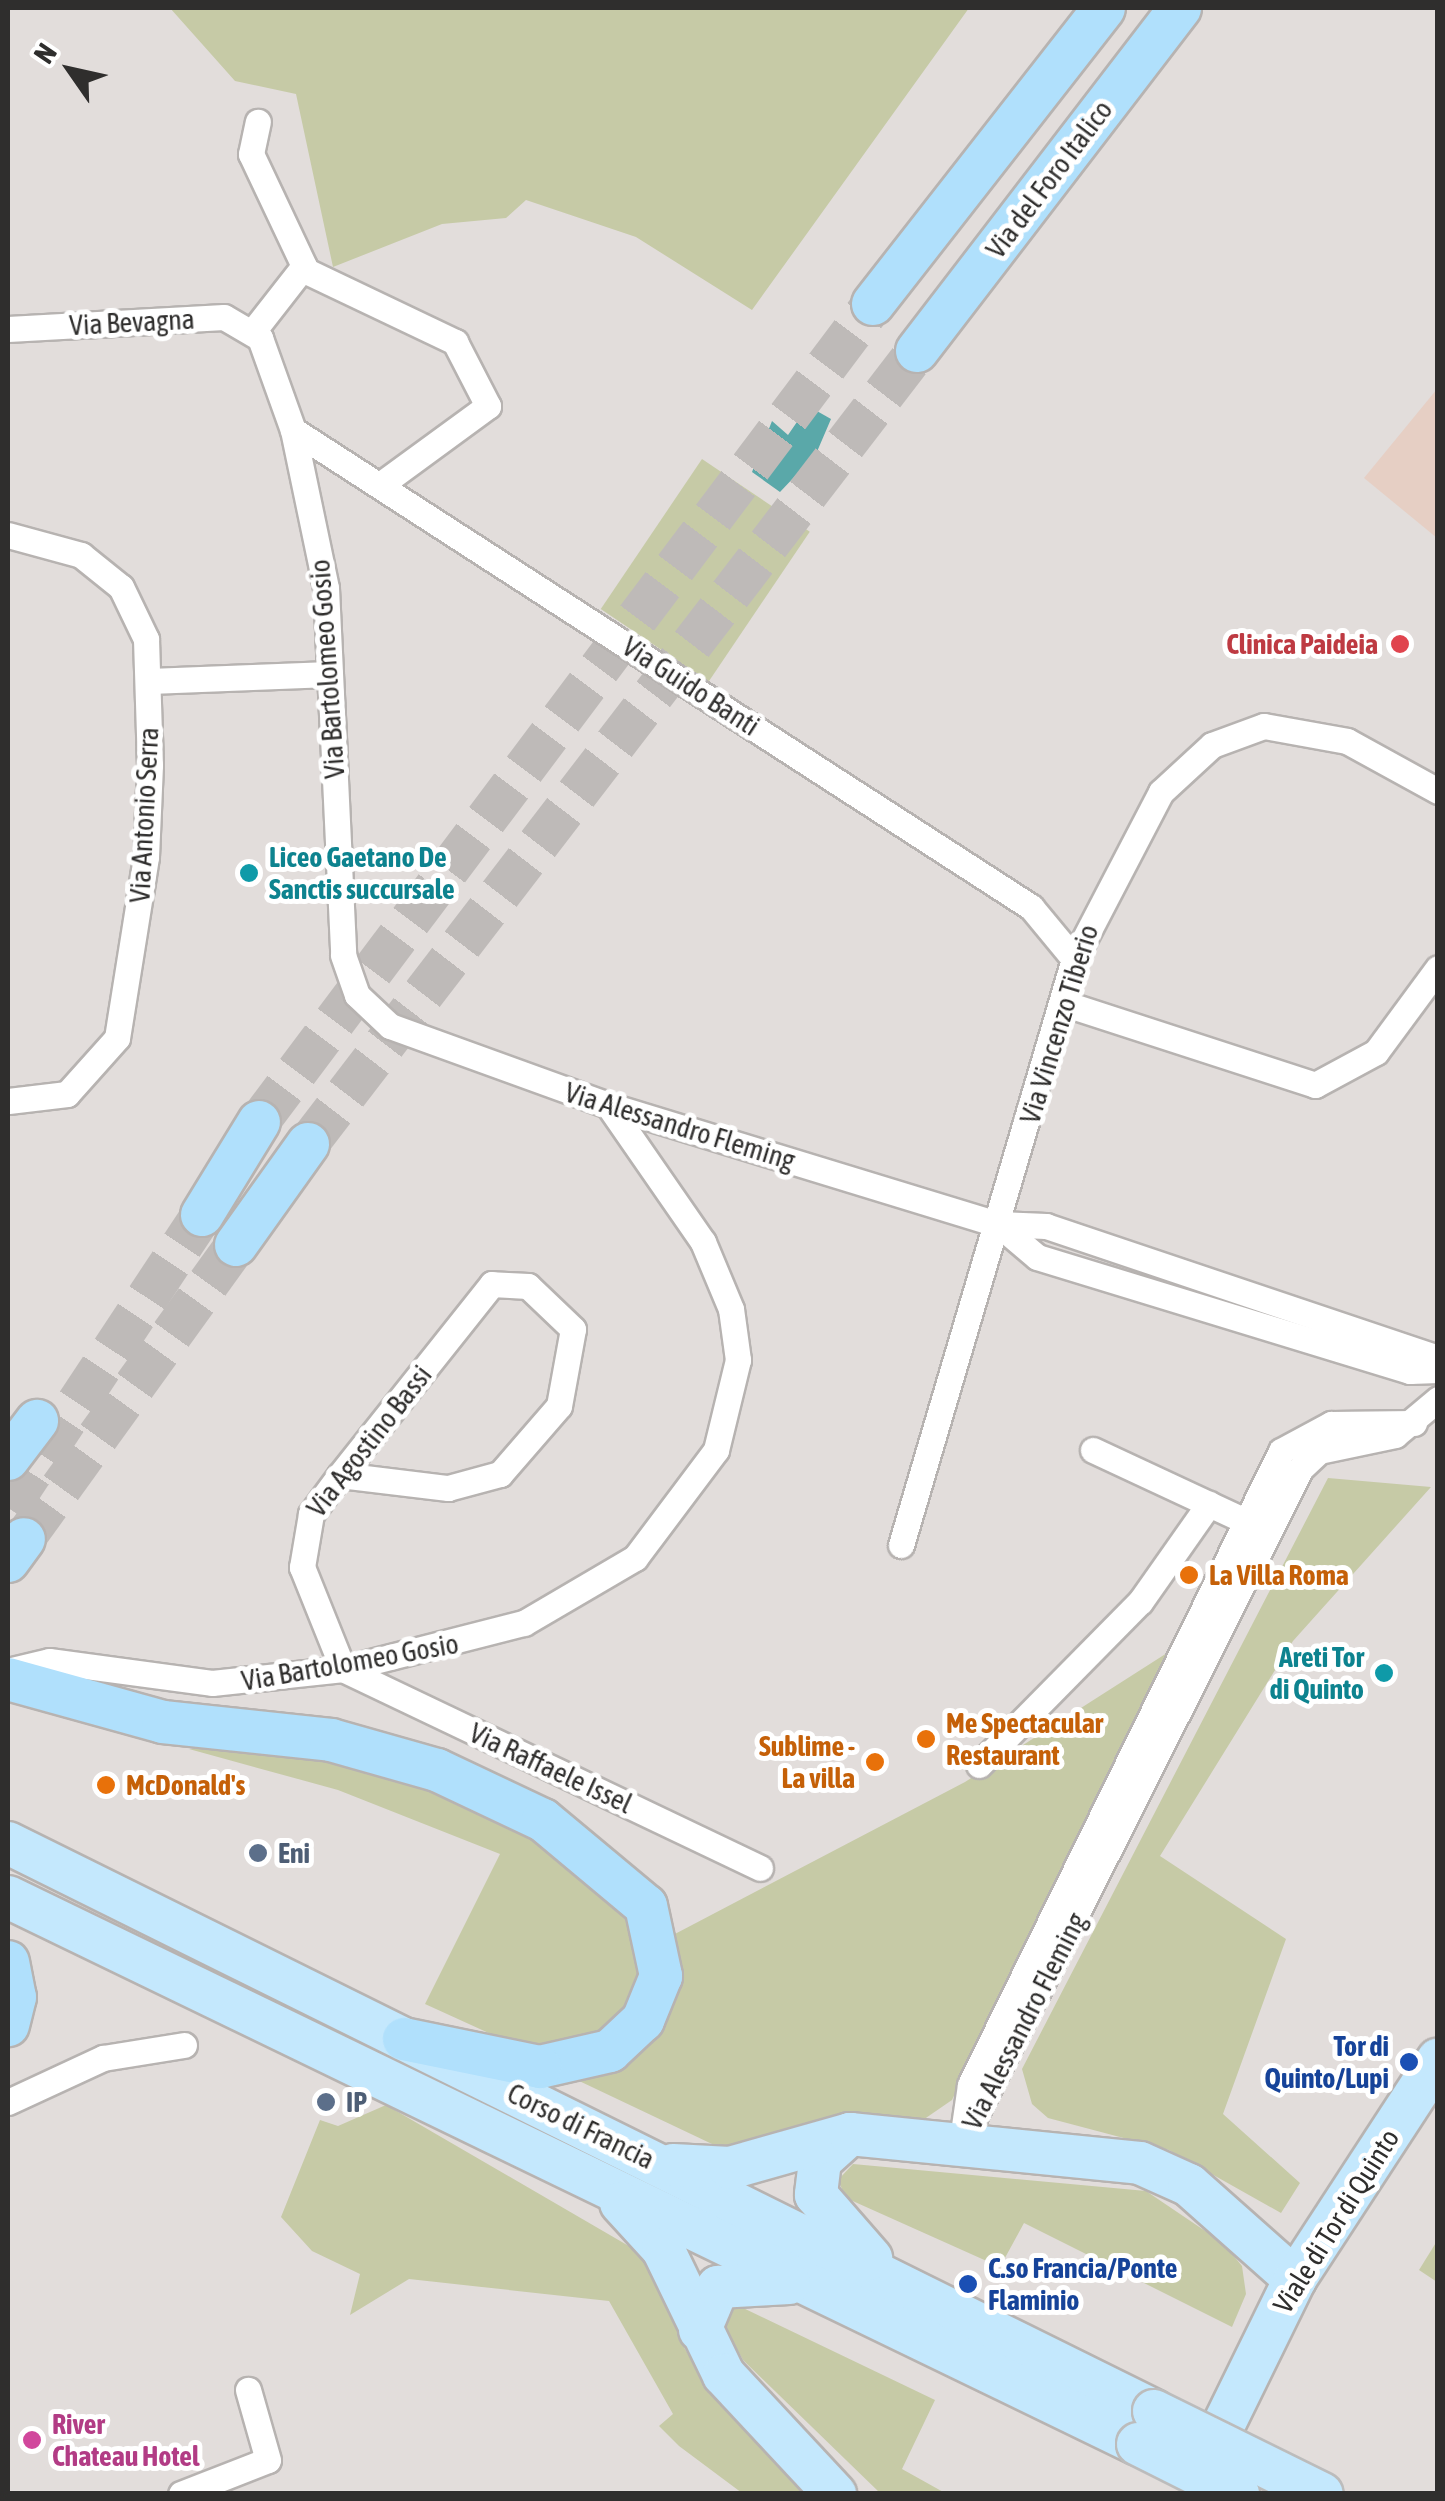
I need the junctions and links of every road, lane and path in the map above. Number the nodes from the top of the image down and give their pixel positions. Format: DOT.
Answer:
graph roads {
  1 [pos="1101,8"];
  2 [pos="1180,8"];
  3 [pos="1211,8"];
  4 [pos="258,122"];
  5 [pos="1002,240"];
  6 [pos="302,269"];
  7 [pos="873,304"];
  8 [pos="8,329"];
  9 [pos="254,330"];
  10 [pos="917,351"];
  11 [pos="292,430"];
  12 [pos="384,482"];
  13 [pos="8,535"];
  14 [pos="330,674"];
  15 [pos="149,680"];
  16 [pos="1438,791"];
  17 [pos="1074,960"];
  18 [pos="1438,968"];
  19 [pos="1066,1004"];
  20 [pos="370,1010"];
  21 [pos="8,1100"];
  22 [pos="608,1105"];
  23 [pos="260,1122"];
  24 [pos="308,1144"];
  25 [pos="202,1215"];
  26 [pos="998,1224"];
  27 [pos="236,1245"];
  28 [pos="1438,1358"];
  29 [pos="1438,1370"];
  30 [pos="1438,1399"];
  31 [pos="38,1421"];
  32 [pos="1414,1422"];
  33 [pos="1093,1450"];
  34 [pos="8,1458"];
  35 [pos="340,1476"];
  36 [pos="1209,1504"];
  37 [pos="1245,1522"];
  38 [pos="900,1545"];
  39 [pos="343,1669"];
  40 [pos="8,1671"];
  41 [pos="8,1680"];
  42 [pos="978,1765"];
  43 [pos="8,1844"];
  44 [pos="760,1868"];
  45 [pos="8,1897"];
  46 [pos="8,1962"];
  47 [pos="8,2024"];
  48 [pos="404,2039"];
  49 [pos="184,2045"];
  50 [pos="1438,2060"];
  51 [pos="8,2102"];
  52 [pos="850,2134"];
  53 [pos="961,2143"];
  54 [pos="657,2164"];
  55 [pos="585,2175"];
  56 [pos="1294,2279"];
  57 [pos="892,2280"];
  58 [pos="805,2284"];
  59 [pos="700,2330"];
  60 [pos="248,2390"];
  61 [pos="1146,2428"];
  62 [pos="181,2494"];
  63 [pos="835,2494"];
  64 [pos="1190,2494"];
  65 [pos="1238,2494"];
  66 [pos="1322,2494"];
  1 -- 7 [label="highway"];
  2 -- 5 [label="highway, Via del Foro Italico"];
  3 -- 5 [label="highway"];
  4 -- 6 [label="street"];
  5 -- 10 [label="highway, Via del Foro Italico"];
  6 -- 9 [label="street"];
  6 -- 12 [label="street"];
  8 -- 9 [label="street, Via Bevagna"];
  9 -- 11 [label="street, Via Bartolomeo Gosio"];
  11 -- 12 [label="street, Via Guido Banti"];
  11 -- 14 [label="street, Via Bartolomeo Gosio"];
  12 -- 17 [label="street, Via Guido Banti"];
  13 -- 15 [label="street, Via Antonio Serra"];
  14 -- 15 [label="street"];
  14 -- 20 [label="street, Via Bartolomeo Gosio"];
  15 -- 21 [label="street, Via Antonio Serra"];
  16 -- 17 [label="street, Via Vincenzo Tiberio"];
  17 -- 19 [label="street, Via Vincenzo Tiberio"];
  18 -- 19 [label="street"];
  19 -- 26 [label="street, Via Vincenzo Tiberio"];
  20 -- 22 [label="street, Via Alessandro Fleming"];
  22 -- 26 [label="street, Via Alessandro Fleming"];
  22 -- 39 [label="street, Via Bartolomeo Gosio"];
  23 -- 25 [label="highway"];
  24 -- 27 [label="highway"];
  26 -- 28 [label="street, Via Alessandro Fleming"];
  26 -- 29 [label="street, Via Alessandro Fleming"];
  26 -- 38 [label="street, Via Vincenzo Tiberio"];
  30 -- 32 [label="street, Via Alessandro Fleming"];
  31 -- 34 [label="highway"];
  32 -- 37 [label="street, Via Alessandro Fleming"];
  32 -- 53 [label="street, Via Alessandro Fleming"];
  33 -- 36 [label="street"];
  35 -- 35 [label="street, Via Agostino Bassi"];
  35 -- 39 [label="street, Via Agostino Bassi"];
  36 -- 37 [label="street"];
  36 -- 42 [label="street"];
  37 -- 53 [label="street, Via Alessandro Fleming"];
  39 -- 40 [label="street, Via Bartolomeo Gosio"];
  39 -- 44 [label="street, Via Raffaele Issel"];
  41 -- 48 [label="highway"];
  43 -- 48 [label="main road, Corso di Francia"];
  45 -- 55 [label="main road, Corso di Francia"];
  46 -- 47 [label="highway"];
  48 -- 54 [label="main road, Corso di Francia"];
  49 -- 51 [label="street"];
  50 -- 56 [label="main road, Viale di Tor di Quinto"];
  52 -- 53 [label="main road"];
  52 -- 54 [label="main road"];
  52 -- 57 [label="main road"];
  53 -- 56 [label="main road"];
  54 -- 57 [label="main road, Corso di Francia"];
  55 -- 58 [label="main road, Corso di Francia"];
  55 -- 59 [label="main road"];
  56 -- 64 [label="main road, Viale di Tor di Quinto"];
  57 -- 61 [label="main road, Corso di Francia"];
  58 -- 59 [label="main road"];
  58 -- 61 [label="main road, Corso di Francia"];
  59 -- 63 [label="main road"];
  60 -- 62 [label="street"];
  61 -- 65 [label="main road, bridge"];
  61 -- 66 [label="main road, bridge"];
}
